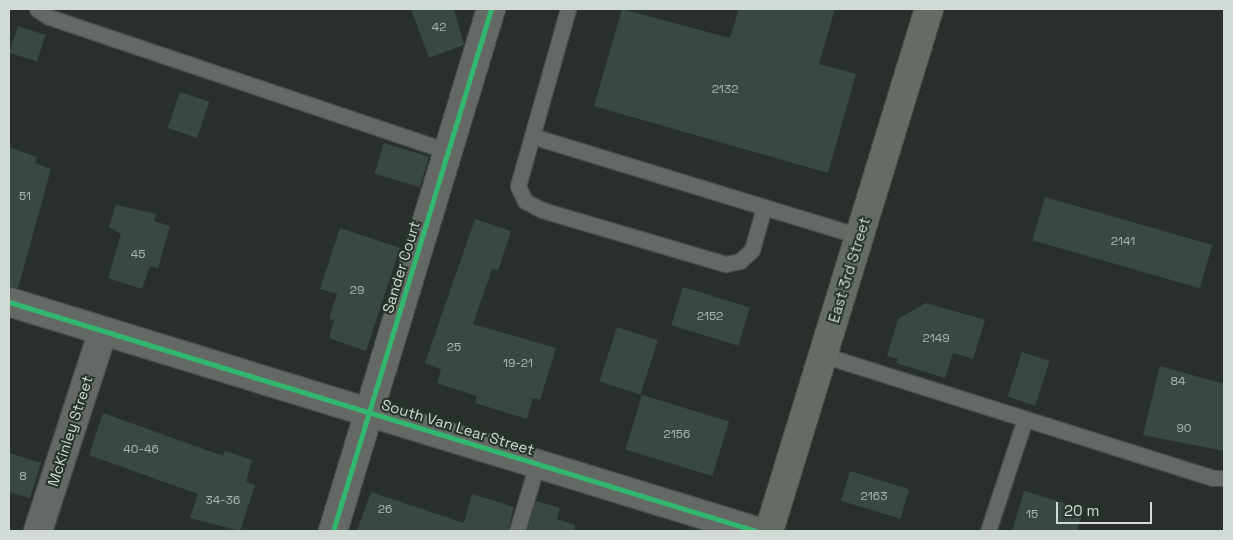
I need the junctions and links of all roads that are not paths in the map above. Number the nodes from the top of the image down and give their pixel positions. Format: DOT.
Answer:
graph roads {
  1 [pos="37,9"];
  2 [pos="491,9"];
  3 [pos="568,9"];
  4 [pos="929,9"];
  5 [pos="532,136"];
  6 [pos="448,152"];
  7 [pos="764,207"];
  8 [pos="859,236"];
  9 [pos="9,302"];
  10 [pos="103,331"];
  11 [pos="823,355"];
  12 [pos="370,413"];
  13 [pos="1025,419"];
  14 [pos="537,464"];
  15 [pos="1224,478"];
  16 [pos="38,531"];
  17 [pos="333,531"];
  18 [pos="517,531"];
  19 [pos="756,531"];
  20 [pos="769,531"];
  21 [pos="988,531"];
  1 -- 6 [label="lane"];
  2 -- 6 [label="street, Sander Court"];
  3 -- 5 [label="lane"];
  4 -- 8 [label="main road, East 3rd Street"];
  5 -- 7 [label="lane"];
  5 -- 7 [label="lane"];
  6 -- 12 [label="street, Sander Court"];
  7 -- 8 [label="lane"];
  8 -- 11 [label="main road, East 3rd Street"];
  9 -- 10 [label="street, South Van Lear Street"];
  10 -- 12 [label="street, South Van Lear Street"];
  10 -- 16 [label="street, McKinley Street"];
  11 -- 13 [label="lane"];
  11 -- 20 [label="main road, East 3rd Street"];
  12 -- 14 [label="street, South Van Lear Street"];
  12 -- 17 [label="street, Sander Court"];
  13 -- 15 [label="lane"];
  13 -- 21 [label="lane"];
  14 -- 18 [label="lane"];
  14 -- 19 [label="street, South Van Lear Street"];
}
